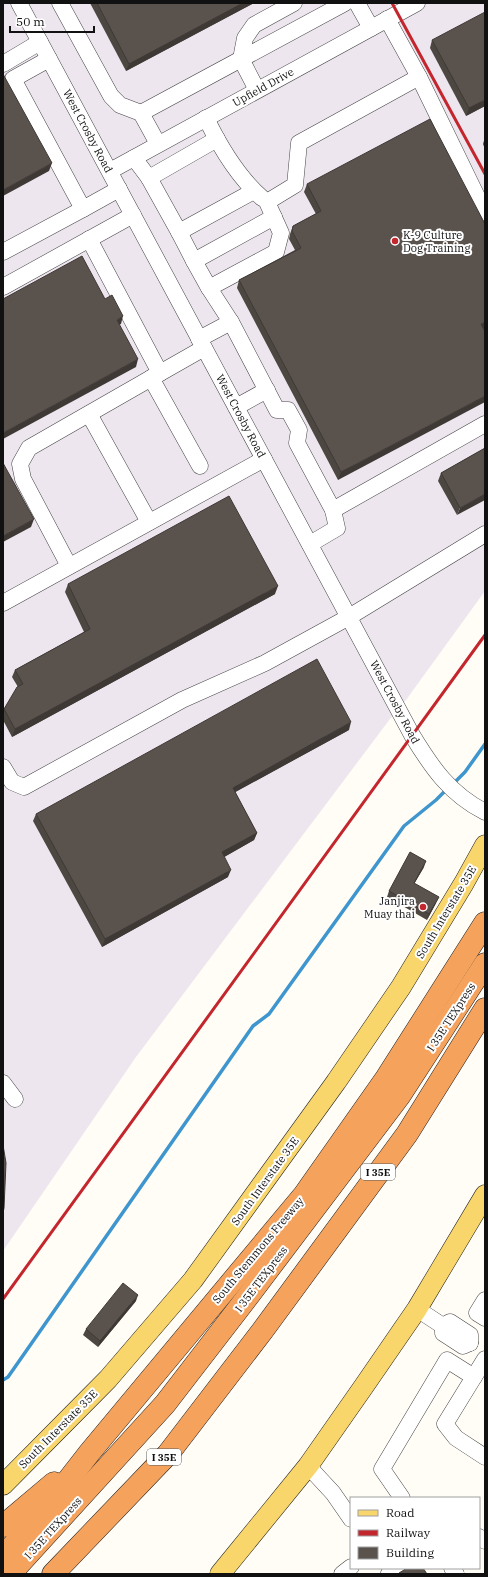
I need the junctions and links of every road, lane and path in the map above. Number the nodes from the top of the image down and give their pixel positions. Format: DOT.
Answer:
graph roads {
  1 [pos="19,3"];
  2 [pos="60,3"];
  3 [pos="294,3"];
  4 [pos="345,3"];
  5 [pos="357,3"];
  6 [pos="416,3"];
  7 [pos="387,19"];
  8 [pos="371,28"];
  9 [pos="40,42"];
  10 [pos="49,59"];
  11 [pos="242,59"];
  12 [pos="3,64"];
  13 [pos="419,77"];
  14 [pos="256,90"];
  15 [pos="141,113"];
  16 [pos="206,118"];
  17 [pos="216,140"];
  18 [pos="158,144"];
  19 [pos="134,158"];
  20 [pos="110,171"];
  21 [pos="149,178"];
  22 [pos="119,189"];
  23 [pos="254,191"];
  24 [pos="267,202"];
  25 [pos="83,209"];
  26 [pos="485,213"];
  27 [pos="133,215"];
  28 [pos="274,217"];
  29 [pos="178,232"];
  30 [pos="89,239"];
  31 [pos="3,252"];
  32 [pos="194,261"];
  33 [pos="3,287"];
  34 [pos="210,288"];
  35 [pos="231,322"];
  36 [pos="202,343"];
  37 [pos="156,375"];
  38 [pos="267,390"];
  39 [pos="236,406"];
  40 [pos="89,414"];
  41 [pos="485,424"];
  42 [pos="264,459"];
  43 [pos="200,466"];
  44 [pos="333,510"];
  45 [pos="149,522"];
  46 [pos="485,534"];
  47 [pos="310,544"];
  48 [pos="69,566"];
  49 [pos="3,602"];
  50 [pos="349,617"];
  51 [pos="3,767"];
  52 [pos="485,812"];
  53 [pos="485,845"];
  54 [pos="485,923"];
  55 [pos="485,964"];
  56 [pos="485,1009"];
  57 [pos="3,1083"];
  58 [pos="15,1099"];
  59 [pos="485,1195"];
  60 [pos="485,1300"];
  61 [pos="417,1309"];
  62 [pos="485,1318"];
  63 [pos="485,1352"];
  64 [pos="485,1359"];
  65 [pos="474,1377"];
  66 [pos="90,1452"];
  67 [pos="485,1457"];
  68 [pos="308,1466"];
  69 [pos="3,1485"];
  70 [pos="401,1497"];
  71 [pos="350,1518"];
  72 [pos="3,1526"];
  73 [pos="3,1556"];
  74 [pos="350,1568"];
  75 [pos="10,1574"];
  76 [pos="53,1574"];
  77 [pos="220,1574"];
  78 [pos="342,1574"];
  1 -- 9 [label="street, West Crosby Road"];
  2 -- 15 [label="street"];
  3 -- 11 [label="street"];
  4 -- 11 [label="street"];
  5 -- 8 [label="street"];
  6 -- 7 [label="street, Upfield Drive"];
  7 -- 8 [label="street, Upfield Drive"];
  7 -- 13 [label="street"];
  8 -- 14 [label="street, Upfield Drive"];
  9 -- 10 [label="street, West Crosby Road"];
  9 -- 12 [label="street"];
  10 -- 20 [label="street, West Crosby Road"];
  10 -- 25 [label="street"];
  11 -- 14 [label="street"];
  11 -- 15 [label="street"];
  13 -- 24 [label="street"];
  13 -- 26 [label="street"];
  14 -- 16 [label="street, Upfield Drive"];
  15 -- 18 [label="street"];
  16 -- 17 [label="street"];
  16 -- 18 [label="street, Upfield Drive"];
  17 -- 21 [label="street"];
  17 -- 23 [label="street"];
  18 -- 19 [label="street, Upfield Drive"];
  19 -- 20 [label="street, Upfield Drive"];
  19 -- 21 [label="street"];
  20 -- 22 [label="street, West Crosby Road"];
  21 -- 29 [label="street"];
  22 -- 25 [label="street"];
  22 -- 27 [label="street, West Crosby Road"];
  23 -- 24 [label="street"];
  23 -- 29 [label="street"];
  24 -- 28 [label="street"];
  25 -- 31 [label="street"];
  27 -- 30 [label="street"];
  27 -- 36 [label="street, West Crosby Road"];
  28 -- 32 [label="street"];
  28 -- 34 [label="street"];
  29 -- 32 [label="street"];
  30 -- 33 [label="street"];
  30 -- 37 [label="street"];
  32 -- 34 [label="street"];
  34 -- 35 [label="street"];
  35 -- 36 [label="street"];
  35 -- 38 [label="street"];
  36 -- 37 [label="street"];
  36 -- 39 [label="street, West Crosby Road"];
  37 -- 40 [label="street"];
  37 -- 43 [label="street"];
  38 -- 39 [label="street"];
  38 -- 44 [label="street"];
  39 -- 42 [label="street, West Crosby Road"];
  40 -- 45 [label="street"];
  40 -- 48 [label="street"];
  41 -- 44 [label="street"];
  42 -- 45 [label="street"];
  42 -- 47 [label="street, West Crosby Road"];
  44 -- 47 [label="street"];
  45 -- 48 [label="street"];
  46 -- 50 [label="street"];
  47 -- 50 [label="street, West Crosby Road"];
  48 -- 49 [label="street"];
  50 -- 51 [label="street"];
  50 -- 52 [label="street, West Crosby Road"];
  53 -- 69 [label="main road, South Interstate 35E"];
  54 -- 66 [label="highway, South Stemmons Freeway"];
  55 -- 75 [label="highway, I 35E TEXpress"];
  56 -- 76 [label="highway, I 35E"];
  57 -- 58 [label="street"];
  59 -- 61 [label="main road"];
  60 -- 62 [label="street"];
  61 -- 63 [label="street"];
  61 -- 68 [label="main road"];
  64 -- 65 [label="street"];
  65 -- 67 [label="street"];
  65 -- 70 [label="street"];
  66 -- 72 [label="highway"];
  66 -- 73 [label="highway, South Stemmons Freeway"];
  68 -- 71 [label="street"];
  68 -- 77 [label="main road"];
  74 -- 78 [label="street"];
}
